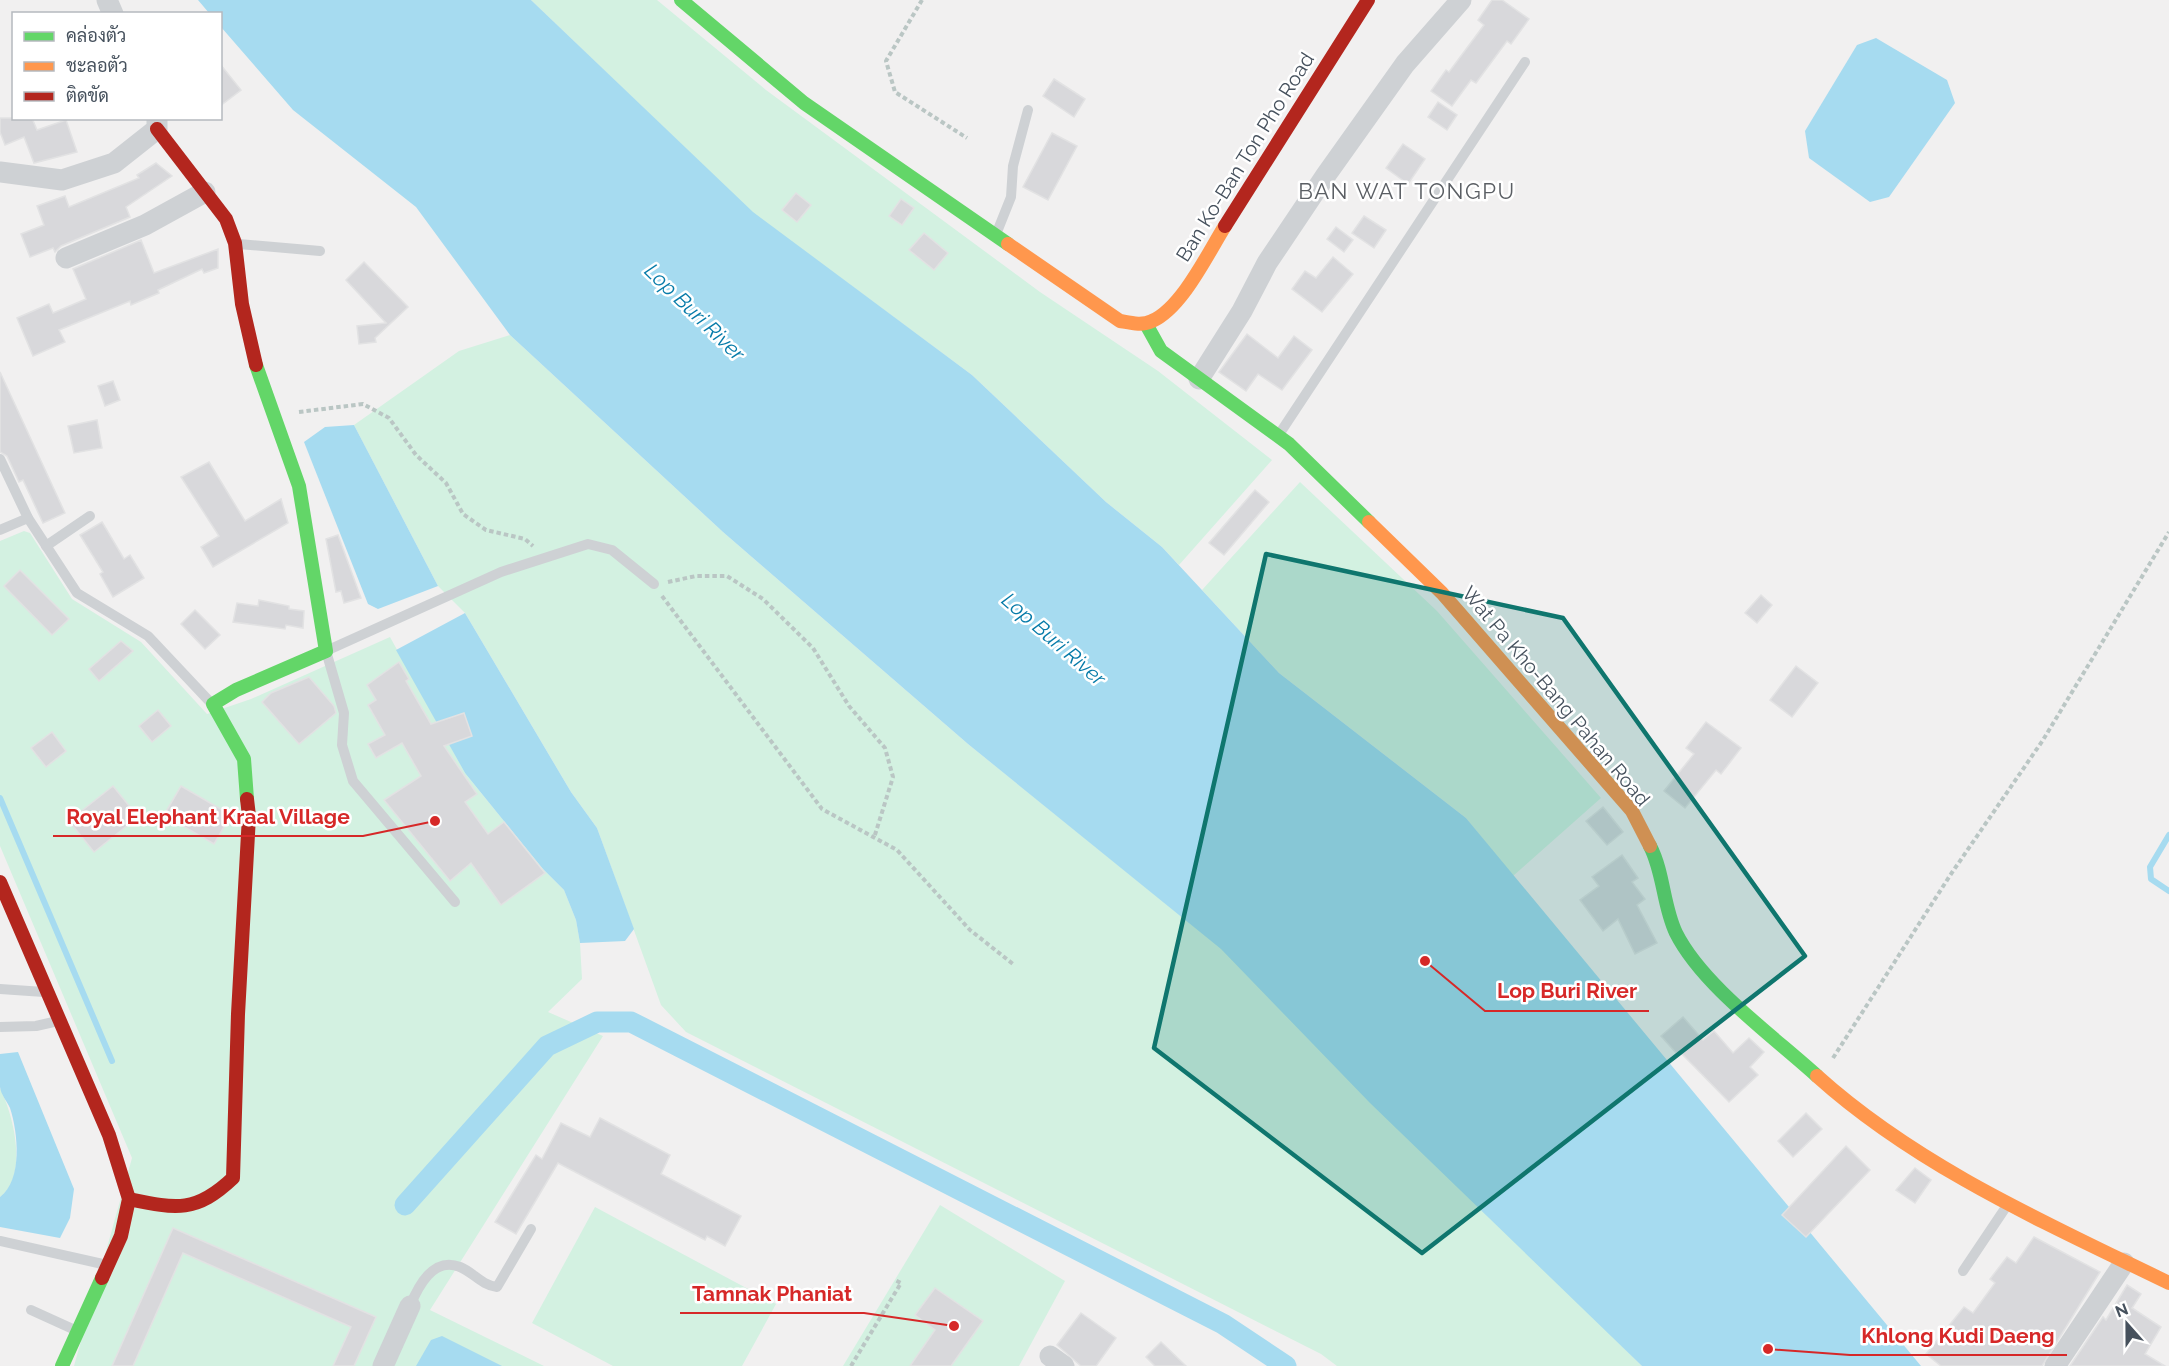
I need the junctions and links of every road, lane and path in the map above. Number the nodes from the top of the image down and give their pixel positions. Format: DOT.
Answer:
graph roads {
  1 [pos="681,0"];
  2 [pos="922,0"];
  3 [pos="1368,0"];
  4 [pos="1461,0"];
  5 [pos="1525,62"];
  6 [pos="1028,110"];
  7 [pos="157,124"];
  8 [pos="967,138"];
  9 [pos="0,172"];
  10 [pos="205,192"];
  11 [pos="995,235"];
  12 [pos="235,243"];
  13 [pos="320,251"];
  14 [pos="66,258"];
  15 [pos="1146,324"];
  16 [pos="1199,379"];
  17 [pos="274,416"];
  18 [pos="1278,436"];
  19 [pos="0,459"];
  20 [pos="90,516"];
  21 [pos="28,518"];
  22 [pos="0,530"];
  23 [pos="2169,532"];
  24 [pos="46,546"];
  25 [pos="545,558"];
  26 [pos="654,584"];
  27 [pos="326,651"];
  28 [pos="213,704"];
  29 [pos="874,838"];
  30 [pos="0,882"];
  31 [pos="455,903"];
  32 [pos="1013,964"];
  33 [pos="0,989"];
  34 [pos="46,992"];
  35 [pos="58,1021"];
  36 [pos="0,1027"];
  37 [pos="1820,1079"];
  38 [pos="129,1198"];
  39 [pos="2008,1204"];
  40 [pos="531,1229"];
  41 [pos="0,1241"];
  42 [pos="2124,1263"];
  43 [pos="107,1265"];
  44 [pos="1963,1271"];
  45 [pos="895,1280"];
  46 [pos="2169,1283"];
  47 [pos="410,1306"];
  48 [pos="31,1310"];
  49 [pos="78,1332"];
  50 [pos="62,1366"];
  51 [pos="383,1366"];
  52 [pos="851,1366"];
  53 [pos="2055,1366"];
  1 -- 11 [label="street"];
  2 -- 8 [label="path"];
  3 -- 15 [label="street, Ban Ko-Ban Ton Pho Road"];
  4 -- 16 [label="street"];
  5 -- 18 [label="lane"];
  6 -- 11 [label="lane"];
  7 -- 9 [label="street"];
  7 -- 10 [label="street"];
  10 -- 12 [label="street"];
  10 -- 14 [label="street"];
  11 -- 15 [label="street"];
  12 -- 13 [label="lane"];
  12 -- 17 [label="street"];
  15 -- 16 [label="street, Wat Pa Kho-Bang Pahan Road"];
  16 -- 18 [label="street, Wat Pa Kho-Bang Pahan Road"];
  17 -- 25 [label="path"];
  17 -- 27 [label="street"];
  18 -- 37 [label="street, Wat Pa Kho-Bang Pahan Road"];
  19 -- 21 [label="lane"];
  20 -- 24 [label="lane"];
  21 -- 22 [label="lane"];
  21 -- 24 [label="lane"];
  23 -- 37 [label="path"];
  24 -- 28 [label="lane"];
  25 -- 26 [label="lane"];
  25 -- 27 [label="lane"];
  26 -- 29 [label="path"];
  26 -- 29 [label="path"];
  27 -- 28 [label="street"];
  27 -- 31 [label="lane"];
  28 -- 38 [label="street"];
  29 -- 32 [label="path"];
  30 -- 34 [label="street"];
  33 -- 34 [label="lane"];
  34 -- 35 [label="street"];
  35 -- 36 [label="lane"];
  35 -- 38 [label="street"];
  37 -- 39 [label="street, Wat Pa Kho-Bang Pahan Road"];
  38 -- 43 [label="street"];
  39 -- 42 [label="street, Wat Pa Kho-Bang Pahan Road"];
  39 -- 44 [label="lane"];
  40 -- 47 [label="lane"];
  41 -- 43 [label="lane"];
  42 -- 46 [label="street, Wat Pa Kho-Bang Pahan Road"];
  42 -- 53 [label="street"];
  43 -- 49 [label="street"];
  45 -- 52 [label="path"];
  47 -- 51 [label="street"];
  48 -- 49 [label="lane"];
  49 -- 50 [label="street"];
}
